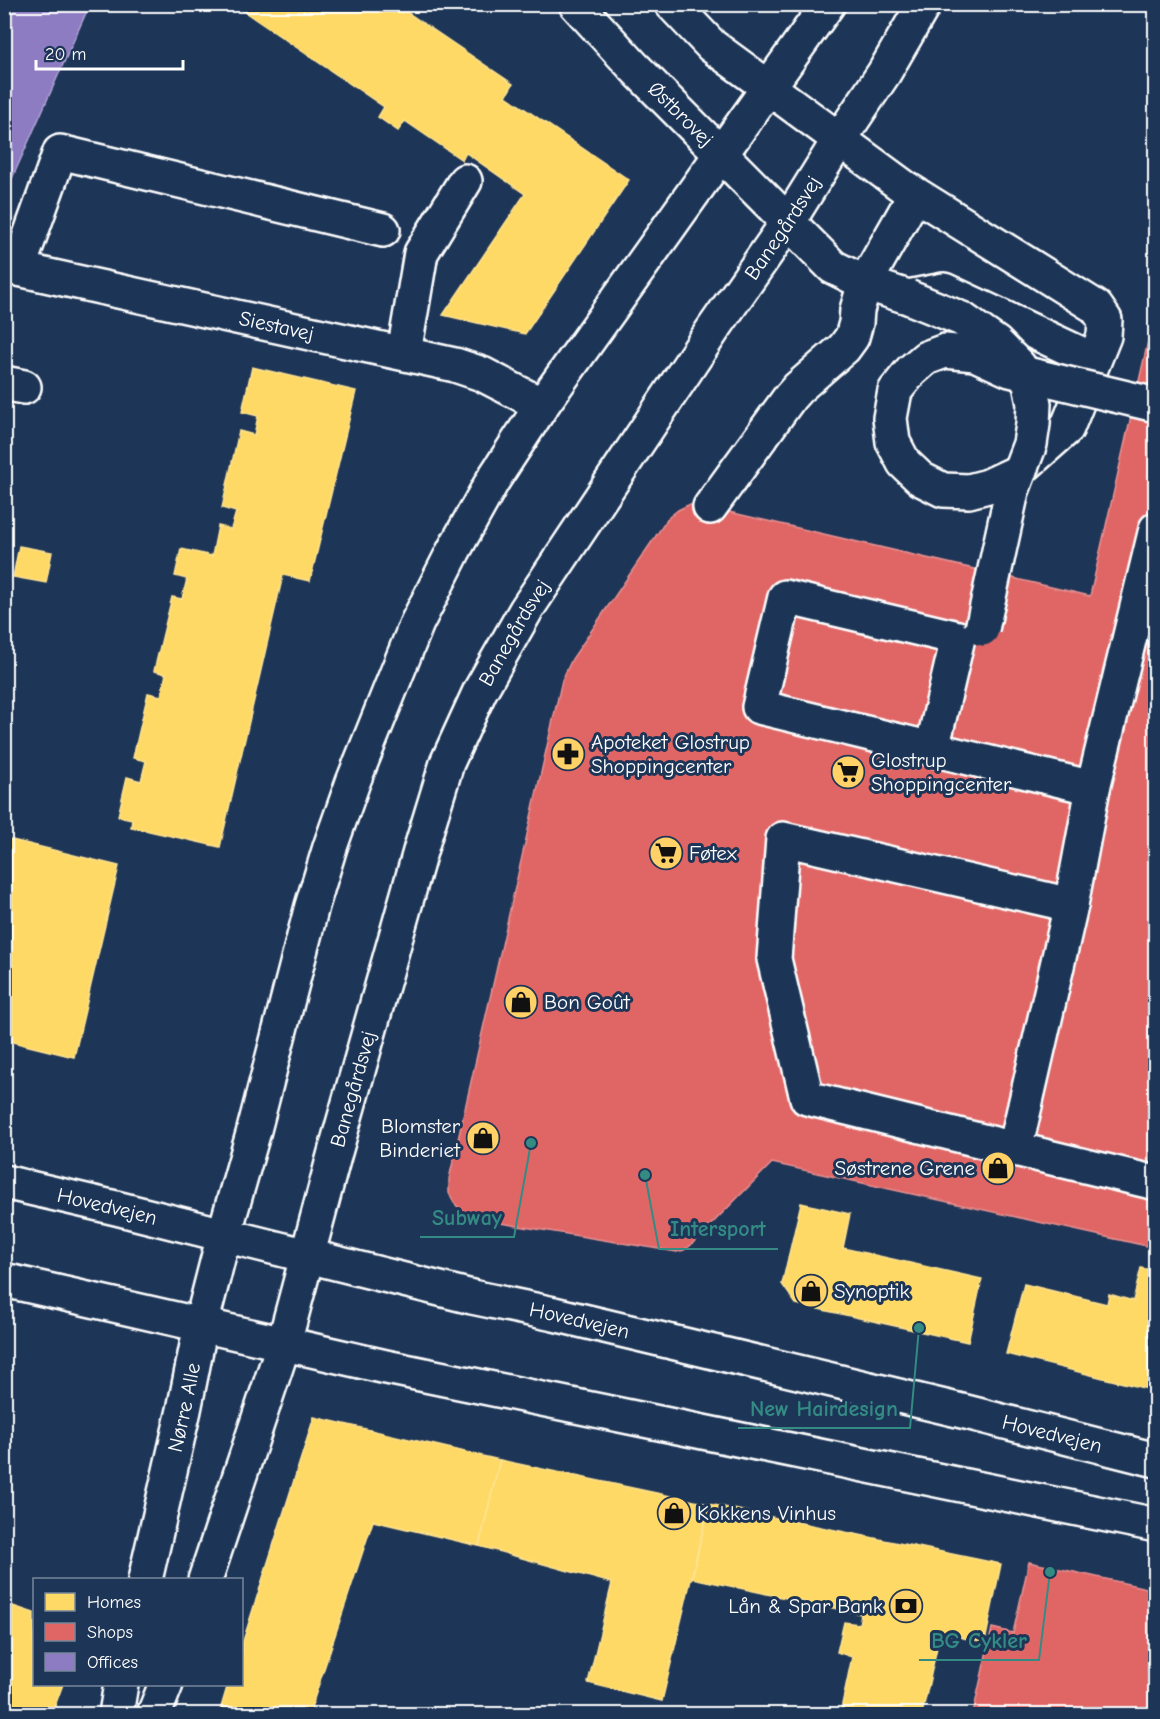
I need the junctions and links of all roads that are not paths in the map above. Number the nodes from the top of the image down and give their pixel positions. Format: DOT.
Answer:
graph roads {
  1 [pos="576,4"];
  2 [pos="672,4"];
  3 [pos="828,4"];
  4 [pos="924,4"];
  5 [pos="767,88"];
  6 [pos="839,140"];
  7 [pos="721,154"];
  8 [pos="465,181"];
  9 [pos="915,195"];
  10 [pos="789,222"];
  11 [pos="383,230"];
  12 [pos="11,268"];
  13 [pos="865,283"];
  14 [pos="908,297"];
  15 [pos="404,353"];
  16 [pos="1094,360"];
  17 [pos="542,405"];
  18 [pos="1155,405"];
  19 [pos="710,507"];
  20 [pos="1155,529"];
  21 [pos="942,752"];
  22 [pos="1093,788"];
  23 [pos="1071,905"];
  24 [pos="1015,1149"];
  25 [pos="4,1182"];
  26 [pos="1155,1183"];
  27 [pos="224,1235"];
  28 [pos="307,1256"];
  29 [pos="4,1280"];
  30 [pos="201,1325"];
  31 [pos="284,1343"];
  32 [pos="1155,1460"];
  33 [pos="1155,1525"];
  34 [pos="145,1578"];
  35 [pos="207,1578"];
  36 [pos="120,1686"];
  37 [pos="165,1686"];
  38 [pos="116,1714"];
  39 [pos="154,1714"];
  1 -- 7 [label="street, Østbrovej"];
  2 -- 5 [label="street"];
  3 -- 5 [label="street"];
  4 -- 6 [label="street, Banegårdsvej"];
  5 -- 6 [label="street"];
  5 -- 7 [label="street"];
  6 -- 9 [label="street"];
  6 -- 10 [label="street, Banegårdsvej"];
  7 -- 10 [label="street, Østbrovej"];
  7 -- 17 [label="street"];
  8 -- 15 [label="street"];
  9 -- 13 [label="street"];
  9 -- 16 [label="street"];
  10 -- 13 [label="street, Østbrovej"];
  10 -- 28 [label="street, Banegårdsvej"];
  11 -- 12 [label="street"];
  12 -- 15 [label="street, Siestavej"];
  13 -- 14 [label="street, Østbrovej"];
  13 -- 19 [label="street"];
  14 -- 16 [label="street"];
  14 -- 21 [label="street, Østbrovej, bridge"];
  15 -- 17 [label="street, Siestavej"];
  16 -- 18 [label="street, bridge"];
  17 -- 27 [label="street"];
  20 -- 22 [label="street"];
  21 -- 21 [label="street"];
  21 -- 22 [label="street"];
  22 -- 23 [label="street"];
  23 -- 24 [label="street"];
  23 -- 24 [label="street"];
  24 -- 26 [label="street"];
  25 -- 27 [label="street, Hovedvejen"];
  27 -- 28 [label="street, Hovedvejen"];
  27 -- 30 [label="street, Nørre Alle"];
  28 -- 31 [label="street, Banegårdsvej"];
  28 -- 32 [label="street, Hovedvejen"];
  29 -- 30 [label="street"];
  30 -- 31 [label="street"];
  30 -- 34 [label="street, Nørre Alle"];
  31 -- 33 [label="street"];
  31 -- 35 [label="street"];
  36 -- 38 [label="street"];
  37 -- 39 [label="street"];
}
